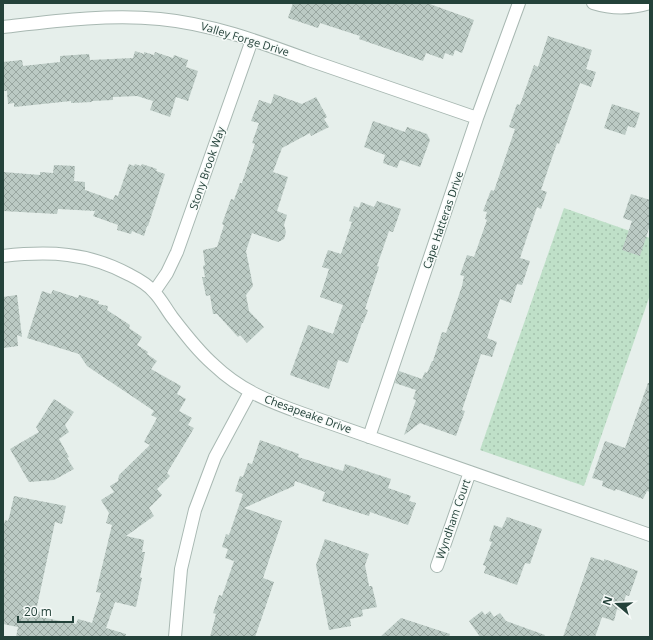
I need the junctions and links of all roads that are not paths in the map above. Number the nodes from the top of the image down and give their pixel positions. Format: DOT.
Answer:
graph roads {
  1 [pos="518,3"];
  2 [pos="592,3"];
  3 [pos="650,4"];
  4 [pos="3,27"];
  5 [pos="252,40"];
  6 [pos="477,118"];
  7 [pos="3,256"];
  8 [pos="154,292"];
  9 [pos="250,392"];
  10 [pos="369,436"];
  11 [pos="470,472"];
  12 [pos="650,535"];
  13 [pos="437,566"];
  14 [pos="175,637"];
  1 -- 6 [label="street, Cape Hatteras Drive"];
  2 -- 3 [label="street"];
  4 -- 5 [label="street, Valley Forge Drive"];
  5 -- 6 [label="street, Valley Forge Drive"];
  5 -- 8 [label="street, Stony Brook Way"];
  6 -- 10 [label="street, Cape Hatteras Drive"];
  7 -- 8 [label="street, Chesapeake Drive"];
  8 -- 9 [label="street, Chesapeake Drive"];
  9 -- 10 [label="street, Chesapeake Drive"];
  9 -- 14 [label="street"];
  10 -- 11 [label="street, Chesapeake Drive"];
  11 -- 12 [label="street, Chesapeake Drive"];
  11 -- 13 [label="street, Wyndham Court"];
}
